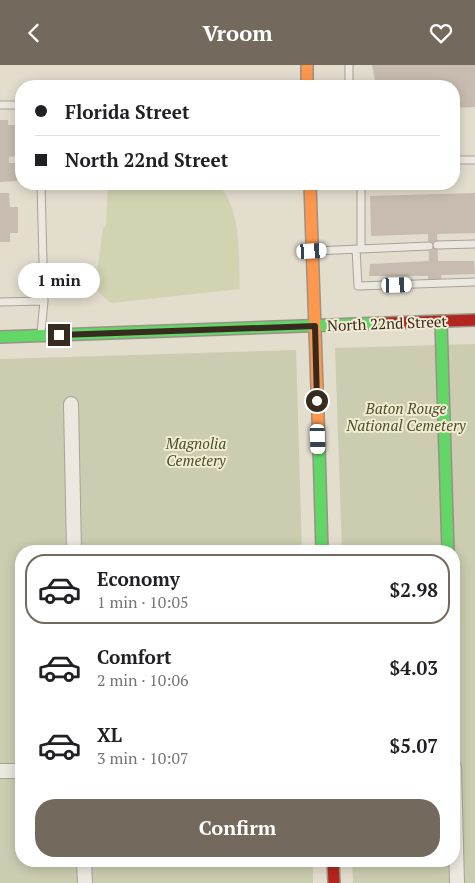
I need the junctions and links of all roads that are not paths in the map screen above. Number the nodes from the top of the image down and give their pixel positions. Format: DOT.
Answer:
graph roads {
  1 [pos="307,65"];
  2 [pos="348,65"];
  3 [pos="308,80"];
  4 [pos="349,80"];
  5 [pos="0,105"];
  6 [pos="15,105"];
  7 [pos="460,160"];
  8 [pos="475,160"];
  9 [pos="41,190"];
  10 [pos="310,190"];
  11 [pos="360,190"];
  12 [pos="475,244"];
  13 [pos="437,245"];
  14 [pos="429,246"];
  15 [pos="359,249"];
  16 [pos="312,251"];
  17 [pos="475,282"];
  18 [pos="44,301"];
  19 [pos="0,302"];
  20 [pos="475,320"];
  21 [pos="441,321"];
  22 [pos="315,326"];
  23 [pos="41,336"];
  24 [pos="0,337"];
  25 [pos="71,404"];
  26 [pos="74,545"];
  27 [pos="322,545"];
  28 [pos="448,545"];
  29 [pos="0,771"];
  30 [pos="15,771"];
  31 [pos="84,867"];
  32 [pos="333,867"];
  33 [pos="457,867"];
  34 [pos="85,883"];
  35 [pos="334,883"];
  36 [pos="457,883"];
  1 -- 3 [label="main road"];
  2 -- 4 [label="lane"];
  5 -- 6 [label="lane"];
  7 -- 8 [label="lane"];
  9 -- 18 [label="lane"];
  10 -- 16 [label="main road"];
  11 -- 15 [label="lane"];
  12 -- 13 [label="lane"];
  14 -- 15 [label="lane"];
  15 -- 16 [label="lane"];
  15 -- 17 [label="lane"];
  16 -- 22 [label="main road"];
  18 -- 19 [label="lane"];
  18 -- 23 [label="lane"];
  20 -- 21 [label="main road, North 22nd Street"];
  21 -- 22 [label="main road, North 22nd Street"];
  21 -- 28 [label="main road"];
  22 -- 23 [label="main road, North 22nd Street"];
  22 -- 27 [label="main road"];
  23 -- 24 [label="main road, North 22nd Street"];
  25 -- 26 [label="street"];
  29 -- 30 [label="street"];
  31 -- 34 [label="street"];
  32 -- 35 [label="main road"];
  33 -- 36 [label="street"];
}
